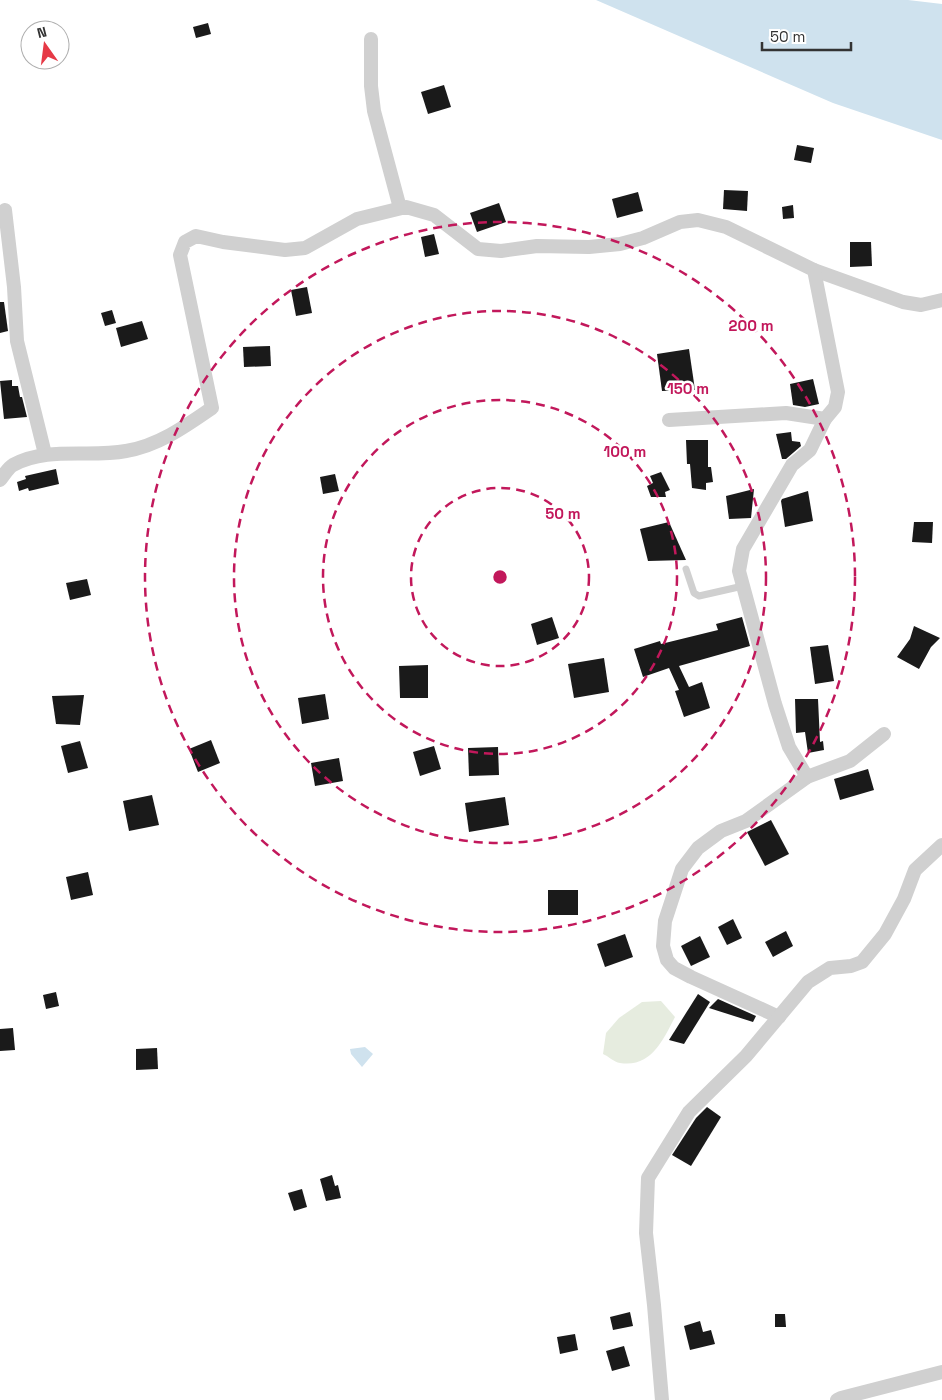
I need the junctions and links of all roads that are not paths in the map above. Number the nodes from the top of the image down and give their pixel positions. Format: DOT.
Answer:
graph roads {
  1 [pos="371,39"];
  2 [pos="400,208"];
  3 [pos="5,210"];
  4 [pos="814,270"];
  5 [pos="942,300"];
  6 [pos="668,420"];
  7 [pos="826,420"];
  8 [pos="45,454"];
  9 [pos="0,480"];
  10 [pos="686,568"];
  11 [pos="743,586"];
  12 [pos="884,734"];
  13 [pos="807,777"];
  14 [pos="942,846"];
  15 [pos="779,1017"];
  16 [pos="942,1372"];
  17 [pos="662,1400"];
  18 [pos="837,1400"];
  1 -- 2 [label="street"];
  2 -- 4 [label="street"];
  2 -- 8 [label="street"];
  3 -- 8 [label="street"];
  4 -- 5 [label="street"];
  4 -- 7 [label="street"];
  6 -- 7 [label="street"];
  7 -- 11 [label="street"];
  8 -- 9 [label="street"];
  10 -- 11 [label="lane"];
  11 -- 13 [label="street"];
  12 -- 13 [label="street"];
  13 -- 15 [label="street"];
  14 -- 15 [label="street"];
  15 -- 17 [label="street"];
  16 -- 18 [label="street"];
}
